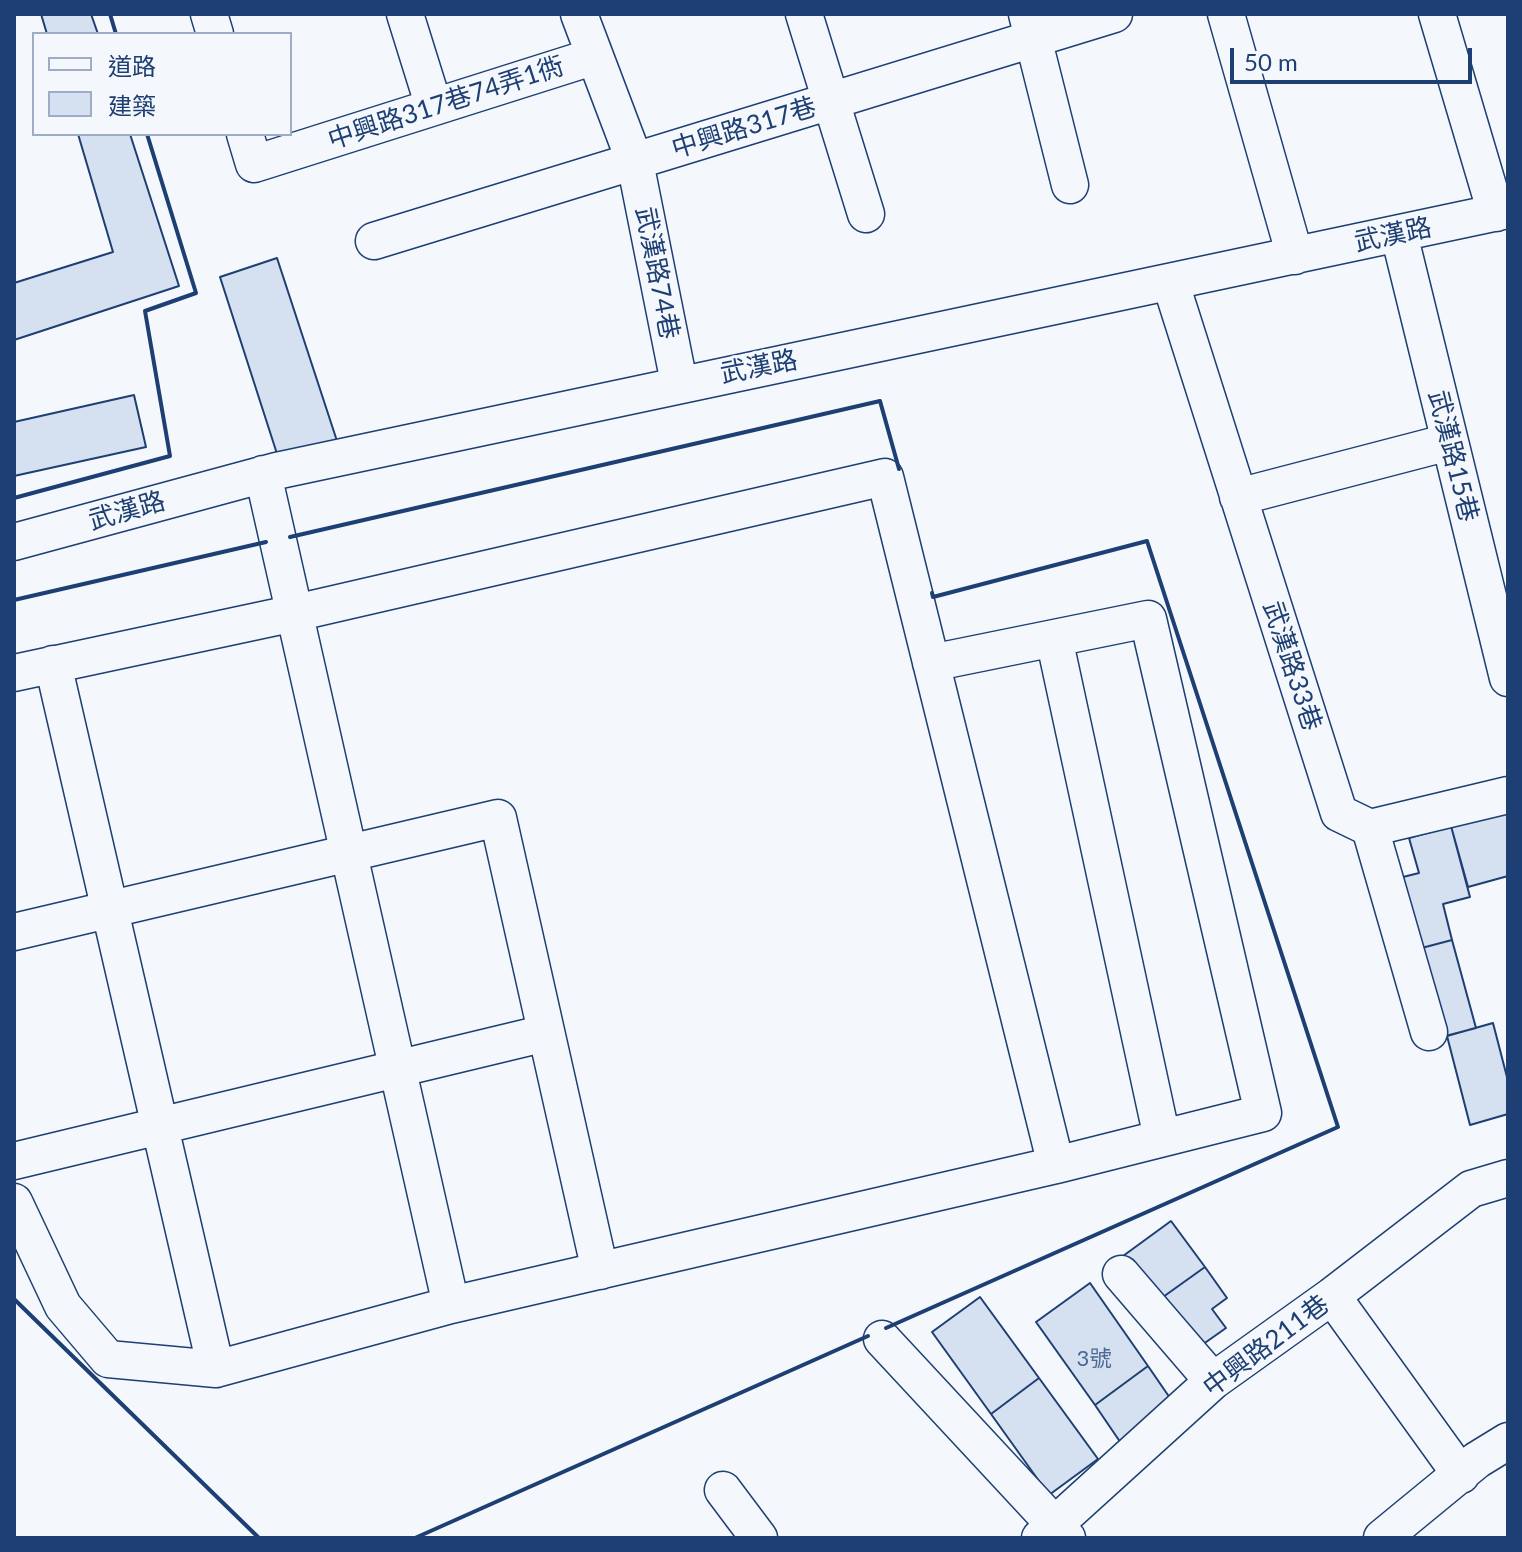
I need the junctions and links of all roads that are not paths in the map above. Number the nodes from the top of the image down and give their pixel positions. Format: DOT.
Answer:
graph roads {
  1 [pos="405,14"];
  2 [pos="579,14"];
  3 [pos="804,14"];
  4 [pos="1114,14"];
  5 [pos="1226,14"];
  6 [pos="1437,14"];
  7 [pos="1030,26"];
  8 [pos="592,57"];
  9 [pos="832,101"];
  10 [pos="434,107"];
  11 [pos="250,149"];
  12 [pos="635,162"];
  13 [pos="1070,185"];
  14 [pos="1502,211"];
  15 [pos="866,214"];
  16 [pos="1399,234"];
  17 [pos="374,241"];
  18 [pos="1295,256"];
  19 [pos="1171,284"];
  20 [pos="679,383"];
  21 [pos="1449,442"];
  22 [pos="263,474"];
  23 [pos="1238,497"];
  24 [pos="14,542"];
  25 [pos="295,613"];
  26 [pos="1054,638"];
  27 [pos="931,663"];
  28 [pos="53,664"];
  29 [pos="14,673"];
  30 [pos="1508,678"];
  31 [pos="1508,795"];
  32 [pos="1370,828"];
  33 [pos="349,854"];
  34 [pos="110,911"];
  35 [pos="14,932"];
  36 [pos="1429,1032"];
  37 [pos="546,1033"];
  38 [pos="397,1067"];
  39 [pos="160,1126"];
  40 [pos="1162,1138"];
  41 [pos="14,1161"];
  42 [pos="1056,1165"];
  43 [pos="1508,1178"];
  44 [pos="14,1202"];
  45 [pos="600,1271"];
  46 [pos="1121,1274"];
  47 [pos="1332,1296"];
  48 [pos="451,1305"];
  49 [pos="882,1339"];
  50 [pos="216,1369"];
  51 [pos="1213,1381"];
  52 [pos="1508,1441"];
  53 [pos="1461,1475"];
  54 [pos="723,1490"];
  55 [pos="1055,1534"];
  56 [pos="759,1538"];
  57 [pos="1382,1538"];
  1 -- 10 [label="street"];
  2 -- 8 [label="street, 武漢路74巷"];
  3 -- 9 [label="street"];
  4 -- 7 [label="street, 中興路317巷"];
  5 -- 18 [label="street"];
  6 -- 14 [label="street"];
  7 -- 9 [label="street, 中興路317巷"];
  7 -- 13 [label="street"];
  8 -- 10 [label="street, 中興路317巷74弄1衖"];
  8 -- 12 [label="street, 武漢路74巷"];
  9 -- 12 [label="street, 中興路317巷"];
  9 -- 15 [label="street"];
  10 -- 11 [label="street, 中興路317巷74弄1衖"];
  12 -- 17 [label="street, 中興路317巷"];
  12 -- 20 [label="street, 武漢路74巷"];
  14 -- 16 [label="street, 武漢路"];
  16 -- 18 [label="street, 武漢路"];
  16 -- 21 [label="street, 武漢路15巷"];
  18 -- 19 [label="street, 武漢路"];
  19 -- 20 [label="street, 武漢路"];
  19 -- 23 [label="street, 武漢路33巷"];
  20 -- 22 [label="street, 武漢路"];
  21 -- 23 [label="street"];
  21 -- 30 [label="street, 武漢路15巷"];
  22 -- 24 [label="street, 武漢路"];
  22 -- 25 [label="street"];
  23 -- 32 [label="street, 武漢路33巷"];
  25 -- 27 [label="street"];
  25 -- 28 [label="street"];
  25 -- 33 [label="street"];
  26 -- 27 [label="street"];
  26 -- 40 [label="street"];
  26 -- 40 [label="street"];
  27 -- 42 [label="street"];
  28 -- 29 [label="street"];
  28 -- 34 [label="street"];
  31 -- 32 [label="street"];
  32 -- 36 [label="street"];
  33 -- 34 [label="street"];
  33 -- 37 [label="street"];
  33 -- 38 [label="street"];
  34 -- 35 [label="street"];
  34 -- 39 [label="street"];
  37 -- 38 [label="street"];
  37 -- 45 [label="street"];
  38 -- 39 [label="street"];
  38 -- 48 [label="street"];
  39 -- 41 [label="street"];
  39 -- 50 [label="street"];
  40 -- 42 [label="street"];
  42 -- 45 [label="street"];
  43 -- 47 [label="street, 中興路211巷"];
  44 -- 50 [label="street"];
  45 -- 48 [label="street"];
  46 -- 51 [label="street"];
  47 -- 51 [label="street, 中興路211巷"];
  47 -- 53 [label="street"];
  48 -- 50 [label="street"];
  49 -- 55 [label="street"];
  51 -- 55 [label="street, 中興路211巷"];
  52 -- 53 [label="street"];
  53 -- 57 [label="street"];
  54 -- 56 [label="street"];
}
